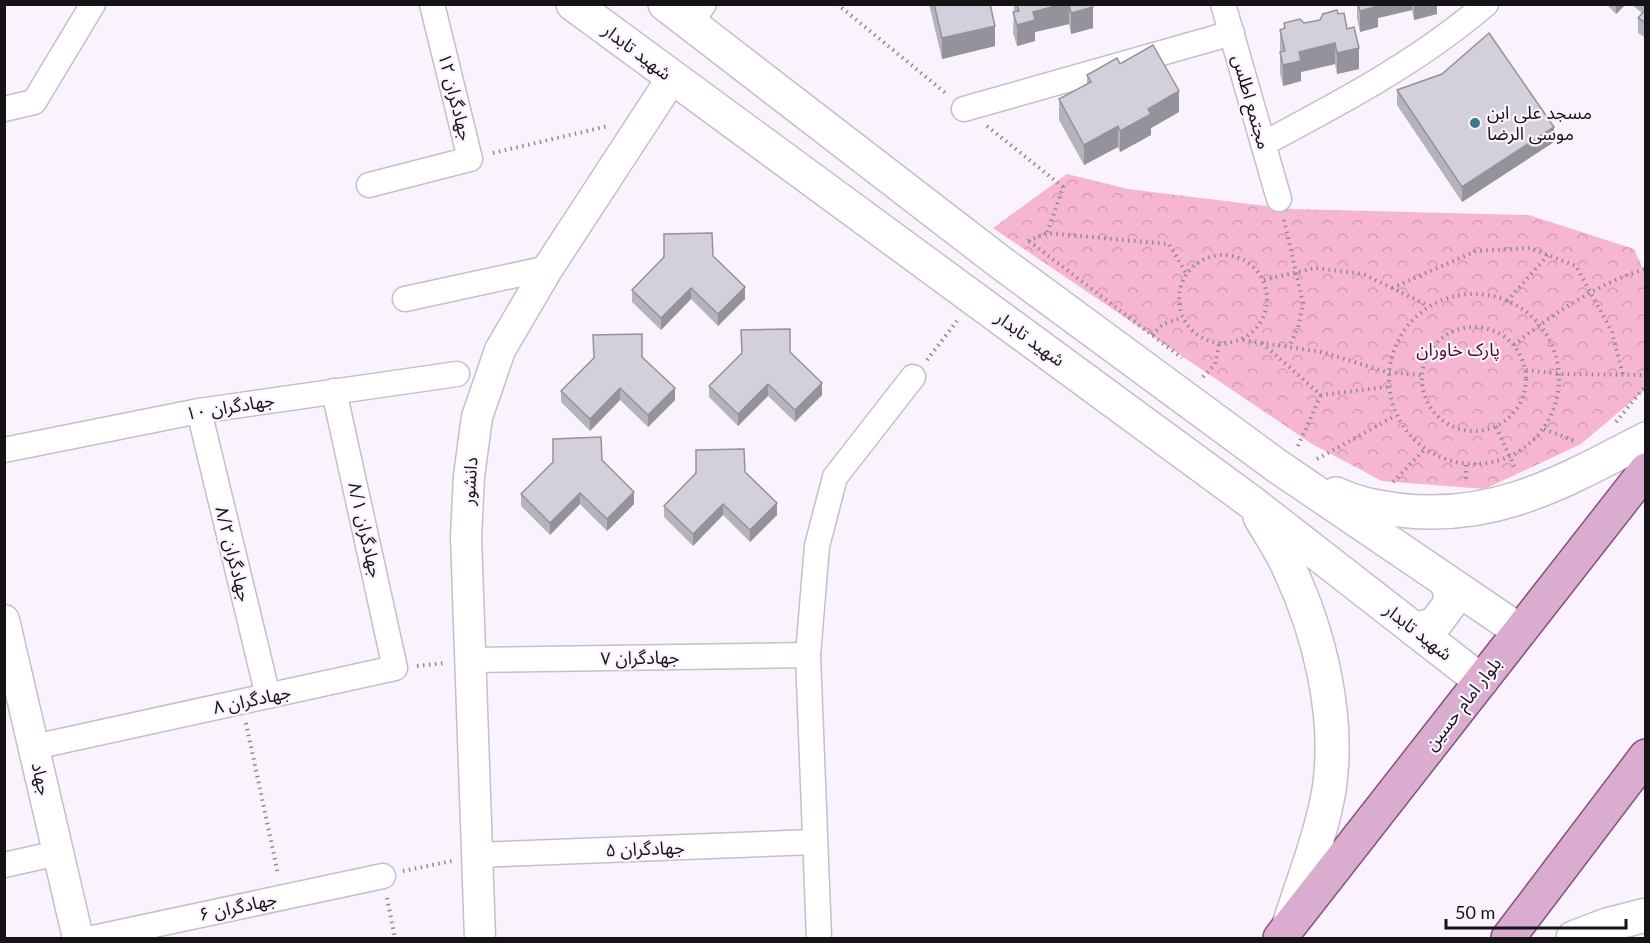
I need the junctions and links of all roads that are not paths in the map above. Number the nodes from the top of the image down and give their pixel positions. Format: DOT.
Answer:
graph roads {
  1 [pos="93,4"];
  2 [pos="432,4"];
  3 [pos="573,4"];
  4 [pos="1223,4"];
  5 [pos="1486,4"];
  6 [pos="687,11"];
  7 [pos="1232,33"];
  8 [pos="672,78"];
  9 [pos="4,108"];
  10 [pos="964,109"];
  11 [pos="1263,144"];
  12 [pos="369,185"];
  13 [pos="1279,199"];
  14 [pos="1000,262"];
  15 [pos="548,268"];
  16 [pos="975,299"];
  17 [pos="405,300"];
  18 [pos="457,374"];
  19 [pos="913,377"];
  20 [pos="334,391"];
  21 [pos="199,411"];
  22 [pos="1646,439"];
  23 [pos="4,450"];
  24 [pos="1288,450"];
  25 [pos="1646,470"];
  26 [pos="1251,502"];
  27 [pos="1448,582"];
  28 [pos="4,620"];
  29 [pos="1415,630"];
  30 [pos="1520,631"];
  31 [pos="808,655"];
  32 [pos="471,660"];
  33 [pos="395,668"];
  34 [pos="1481,681"];
  35 [pos="268,696"];
  36 [pos="34,747"];
  37 [pos="1646,756"];
  38 [pos="814,842"];
  39 [pos="58,853"];
  40 [pos="476,855"];
  41 [pos="4,865"];
  42 [pos="383,876"];
  43 [pos="1646,915"];
  44 [pos="1284,933"];
  45 [pos="78,939"];
  46 [pos="93,939"];
  47 [pos="480,939"];
  48 [pos="819,939"];
  49 [pos="1508,939"];
  50 [pos="1573,939"];
  1 -- 9 [label="street"];
  2 -- 12 [label="street, جهادگران ۱۲"];
  3 -- 8 [label="main road, شهید تابدار"];
  4 -- 7 [label="street, مجتمع اطلس"];
  5 -- 11 [label="street"];
  6 -- 14 [label="main road"];
  7 -- 10 [label="street"];
  7 -- 11 [label="street, مجتمع اطلس"];
  8 -- 15 [label="street, دانشور"];
  8 -- 16 [label="main road, شهید تابدار"];
  11 -- 13 [label="street, مجتمع اطلس"];
  14 -- 16 [label="main road"];
  14 -- 24 [label="main road"];
  15 -- 17 [label="street"];
  15 -- 32 [label="street, دانشور"];
  16 -- 26 [label="main road, شهید تابدار"];
  18 -- 20 [label="street, جهادگران ۱۰"];
  19 -- 31 [label="street"];
  20 -- 21 [label="street, جهادگران ۱۰"];
  20 -- 33 [label="street, جهادگران ۸/۱"];
  21 -- 23 [label="street, جهادگران ۱۰"];
  21 -- 35 [label="street, جهادگران ۸/۲"];
  22 -- 24 [label="main road"];
  24 -- 27 [label="main road"];
  25 -- 30 [label="main road, بلوار امام حسین"];
  26 -- 29 [label="main road, شهید تابدار"];
  26 -- 44 [label="main road"];
  27 -- 29 [label="main road"];
  27 -- 30 [label="main road"];
  28 -- 36 [label="street, جهاد"];
  29 -- 34 [label="main road, شهید تابدار"];
  30 -- 34 [label="main road, بلوار امام حسین"];
  31 -- 32 [label="street, جهادگران ۷"];
  31 -- 38 [label="street"];
  32 -- 40 [label="street, دانشور"];
  33 -- 35 [label="street, جهادگران ۸"];
  34 -- 44 [label="main road, بلوار امام حسین"];
  35 -- 36 [label="street, جهادگران ۸"];
  36 -- 39 [label="street, جهاد"];
  37 -- 49 [label="main road"];
  38 -- 40 [label="street, جهادگران ۵"];
  38 -- 48 [label="street"];
  39 -- 41 [label="street"];
  39 -- 45 [label="street, جهاد"];
  40 -- 47 [label="street, دانشور"];
  42 -- 46 [label="street, جهادگران ۶"];
  43 -- 50 [label="main road"];
}
